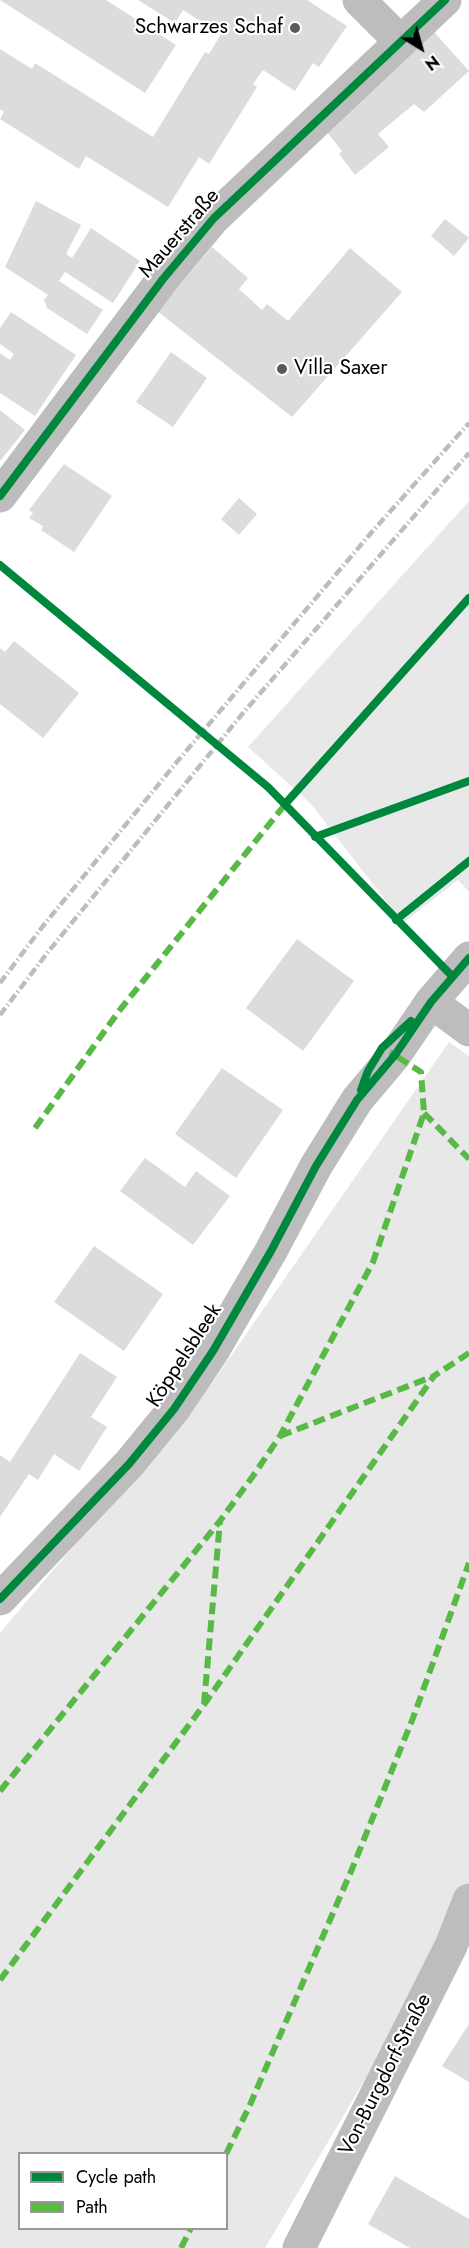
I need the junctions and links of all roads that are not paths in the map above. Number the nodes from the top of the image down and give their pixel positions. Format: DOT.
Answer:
graph roads {
  1 [pos="358,0"];
  2 [pos="445,0"];
  3 [pos="401,42"];
  4 [pos="0,496"];
  5 [pos="469,958"];
  6 [pos="431,1002"];
  7 [pos="469,1030"];
  8 [pos="0,1599"];
  9 [pos="469,1900"];
  10 [pos="300,2248"];
  1 -- 3 [label="street"];
  2 -- 3 [label="street, Mauerstraße"];
  3 -- 4 [label="street, Mauerstraße"];
  5 -- 6 [label="street, Köppelsbleek"];
  6 -- 7 [label="street"];
  6 -- 8 [label="street, Köppelsbleek"];
  9 -- 10 [label="street, Von-Burgdorf-Straße"];
}
